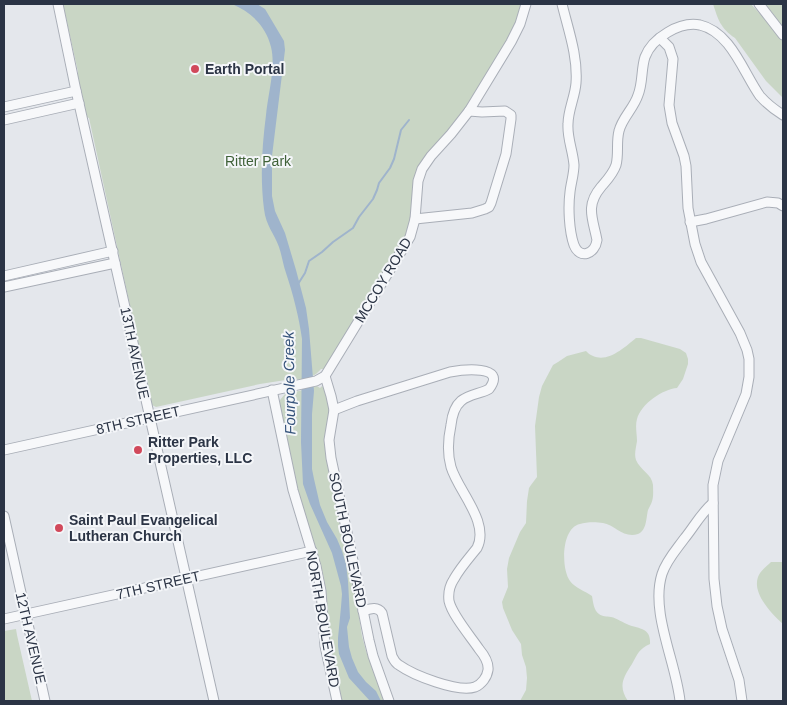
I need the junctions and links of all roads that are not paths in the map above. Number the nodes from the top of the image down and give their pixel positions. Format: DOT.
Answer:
graph roads {
  1 [pos="58,4"];
  2 [pos="526,4"];
  3 [pos="562,4"];
  4 [pos="759,4"];
  5 [pos="783,35"];
  6 [pos="660,38"];
  7 [pos="72,92"];
  8 [pos="75,104"];
  9 [pos="4,107"];
  10 [pos="469,111"];
  11 [pos="783,115"];
  12 [pos="4,120"];
  13 [pos="783,206"];
  14 [pos="415,219"];
  15 [pos="690,222"];
  16 [pos="113,251"];
  17 [pos="115,262"];
  18 [pos="4,276"];
  19 [pos="4,287"];
  20 [pos="323,377"];
  21 [pos="272,390"];
  22 [pos="334,410"];
  23 [pos="150,417"];
  24 [pos="4,450"];
  25 [pos="713,503"];
  26 [pos="4,516"];
  27 [pos="312,551"];
  28 [pos="186,578"];
  29 [pos="363,611"];
  30 [pos="25,614"];
  31 [pos="4,619"];
  32 [pos="45,701"];
  33 [pos="214,701"];
  34 [pos="338,701"];
  35 [pos="389,701"];
  36 [pos="680,701"];
  37 [pos="742,701"];
  1 -- 7 [label="street, 13TH AVENUE"];
  2 -- 10 [label="street, MCCOY ROAD"];
  3 -- 6 [label="street"];
  4 -- 5 [label="street"];
  6 -- 11 [label="street"];
  6 -- 15 [label="street"];
  7 -- 8 [label="street, 13TH AVENUE"];
  7 -- 9 [label="street"];
  8 -- 12 [label="street"];
  8 -- 16 [label="street, 13TH AVENUE"];
  10 -- 14 [label="street, MCCOY ROAD"];
  10 -- 14 [label="street"];
  13 -- 15 [label="street"];
  14 -- 20 [label="street, MCCOY ROAD"];
  15 -- 25 [label="street"];
  16 -- 17 [label="street, 13TH AVENUE"];
  16 -- 18 [label="street"];
  17 -- 19 [label="street"];
  17 -- 23 [label="street, 13TH AVENUE"];
  20 -- 21 [label="street"];
  20 -- 22 [label="street, SOUTH BOULEVARD"];
  21 -- 23 [label="street, 8TH STREET"];
  21 -- 27 [label="street, NORTH BOULEVARD"];
  22 -- 29 [label="street, SOUTH BOULEVARD"];
  22 -- 29 [label="street"];
  23 -- 24 [label="street, 8TH STREET"];
  23 -- 28 [label="street, 13TH AVENUE"];
  25 -- 36 [label="street"];
  25 -- 37 [label="street"];
  26 -- 30 [label="street, 12TH AVENUE"];
  27 -- 28 [label="street, 7TH STREET"];
  27 -- 34 [label="street, NORTH BOULEVARD"];
  28 -- 30 [label="street, 7TH STREET"];
  28 -- 33 [label="street, 13TH AVENUE"];
  29 -- 35 [label="street, SOUTH BOULEVARD"];
  30 -- 31 [label="street, 7TH STREET"];
  30 -- 32 [label="street, 12TH AVENUE"];
}
